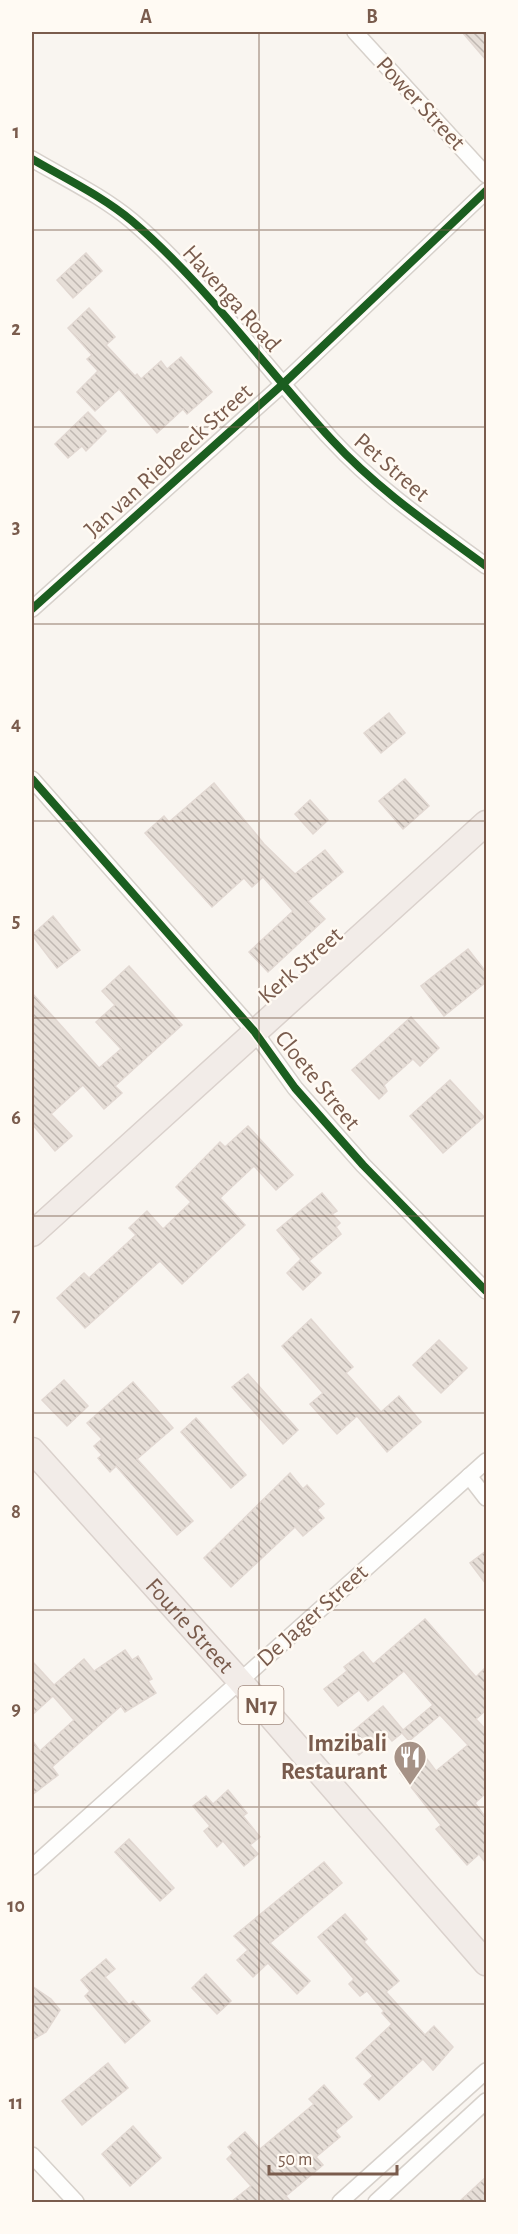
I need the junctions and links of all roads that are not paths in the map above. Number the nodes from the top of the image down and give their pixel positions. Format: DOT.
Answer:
graph roads {
  1 [pos="355,32"];
  2 [pos="32,159"];
  3 [pos="486,175"];
  4 [pos="486,191"];
  5 [pos="283,384"];
  6 [pos="486,566"];
  7 [pos="32,609"];
  8 [pos="32,779"];
  9 [pos="486,823"];
  10 [pos="254,1030"];
  11 [pos="32,1234"];
  12 [pos="486,1291"];
  13 [pos="32,1450"];
  14 [pos="486,1461"];
  15 [pos="469,1476"];
  16 [pos="486,1498"];
  17 [pos="239,1680"];
  18 [pos="32,1867"];
  19 [pos="486,1963"];
  20 [pos="486,2071"];
  21 [pos="486,2101"];
  22 [pos="32,2155"];
  23 [pos="76,2202"];
  24 [pos="340,2202"];
  25 [pos="376,2202"];
  1 -- 3 [label="street, Power Street"];
  2 -- 5 [label="street, Havenga Road"];
  4 -- 5 [label="street, Jan van Riebeeck Street"];
  5 -- 6 [label="street, Pet Street"];
  5 -- 7 [label="street, Jan van Riebeeck Street"];
  8 -- 10 [label="street, Cloete Street"];
  9 -- 10 [label="highway, Kerk Street"];
  10 -- 11 [label="highway, Kerk Street"];
  10 -- 12 [label="street, Cloete Street"];
  13 -- 17 [label="highway, Fourie Street / N17"];
  14 -- 15 [label="street, De Jager Street"];
  15 -- 16 [label="street"];
  15 -- 17 [label="street, De Jager Street"];
  17 -- 18 [label="street, De Jager Street"];
  17 -- 19 [label="highway, Fourie Street / N17"];
  20 -- 24 [label="street"];
  21 -- 25 [label="street"];
  22 -- 23 [label="street"];
}
